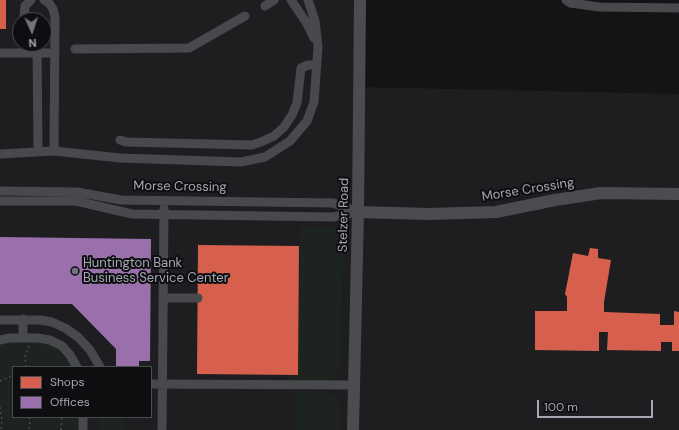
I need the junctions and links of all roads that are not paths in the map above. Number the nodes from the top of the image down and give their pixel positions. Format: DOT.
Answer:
graph roads {
  1 [pos="31,0"];
  2 [pos="44,0"];
  3 [pos="274,0"];
  4 [pos="291,0"];
  5 [pos="308,0"];
  6 [pos="360,0"];
  7 [pos="566,0"];
  8 [pos="265,6"];
  9 [pos="679,8"];
  10 [pos="24,12"];
  11 [pos="246,16"];
  12 [pos="318,47"];
  13 [pos="75,49"];
  14 [pos="12,51"];
  15 [pos="52,51"];
  16 [pos="37,52"];
  17 [pos="55,52"];
  18 [pos="0,53"];
  19 [pos="317,65"];
  20 [pos="120,140"];
  21 [pos="195,144"];
  22 [pos="38,151"];
  23 [pos="54,151"];
  24 [pos="0,154"];
  25 [pos="193,160"];
  26 [pos="0,190"];
  27 [pos="679,194"];
  28 [pos="0,201"];
  29 [pos="164,201"];
  30 [pos="358,212"];
  31 [pos="164,214"];
  32 [pos="163,298"];
  33 [pos="198,298"];
  34 [pos="23,319"];
  35 [pos="0,320"];
  36 [pos="27,338"];
  37 [pos="0,340"];
  38 [pos="76,366"];
  39 [pos="99,366"];
  40 [pos="288,375"];
  41 [pos="152,384"];
  42 [pos="161,384"];
  43 [pos="288,385"];
  44 [pos="354,385"];
  45 [pos="83,418"];
  46 [pos="83,430"];
  47 [pos="162,430"];
  48 [pos="353,430"];
  1 -- 10 [label="street"];
  2 -- 17 [label="street"];
  3 -- 8 [label="street"];
  4 -- 12 [label="street"];
  5 -- 12 [label="street"];
  6 -- 30 [label="main road, Stelzer Road"];
  7 -- 9 [label="street"];
  11 -- 13 [label="street"];
  12 -- 19 [label="street"];
  14 -- 18 [label="street"];
  15 -- 17 [label="street"];
  16 -- 22 [label="street"];
  17 -- 23 [label="street"];
  19 -- 21 [label="street"];
  19 -- 25 [label="street"];
  20 -- 21 [label="street"];
  21 -- 25 [label="street"];
  22 -- 23 [label="street"];
  22 -- 24 [label="street"];
  23 -- 25 [label="street"];
  26 -- 29 [label="street, Morse Crossing"];
  27 -- 30 [label="main road, Morse Crossing"];
  28 -- 31 [label="street, Morse Crossing"];
  29 -- 30 [label="street, Morse Crossing"];
  29 -- 31 [label="street"];
  30 -- 31 [label="street, Morse Crossing"];
  30 -- 44 [label="main road, Stelzer Road"];
  31 -- 32 [label="street"];
  32 -- 33 [label="street"];
  32 -- 42 [label="street"];
  34 -- 35 [label="street"];
  34 -- 36 [label="street"];
  34 -- 39 [label="street"];
  36 -- 37 [label="street"];
  36 -- 38 [label="street"];
  40 -- 43 [label="street"];
  41 -- 42 [label="street"];
  42 -- 43 [label="street"];
  42 -- 47 [label="street"];
  43 -- 44 [label="street"];
  44 -- 48 [label="main road, Stelzer Road"];
  45 -- 46 [label="street"];
}
